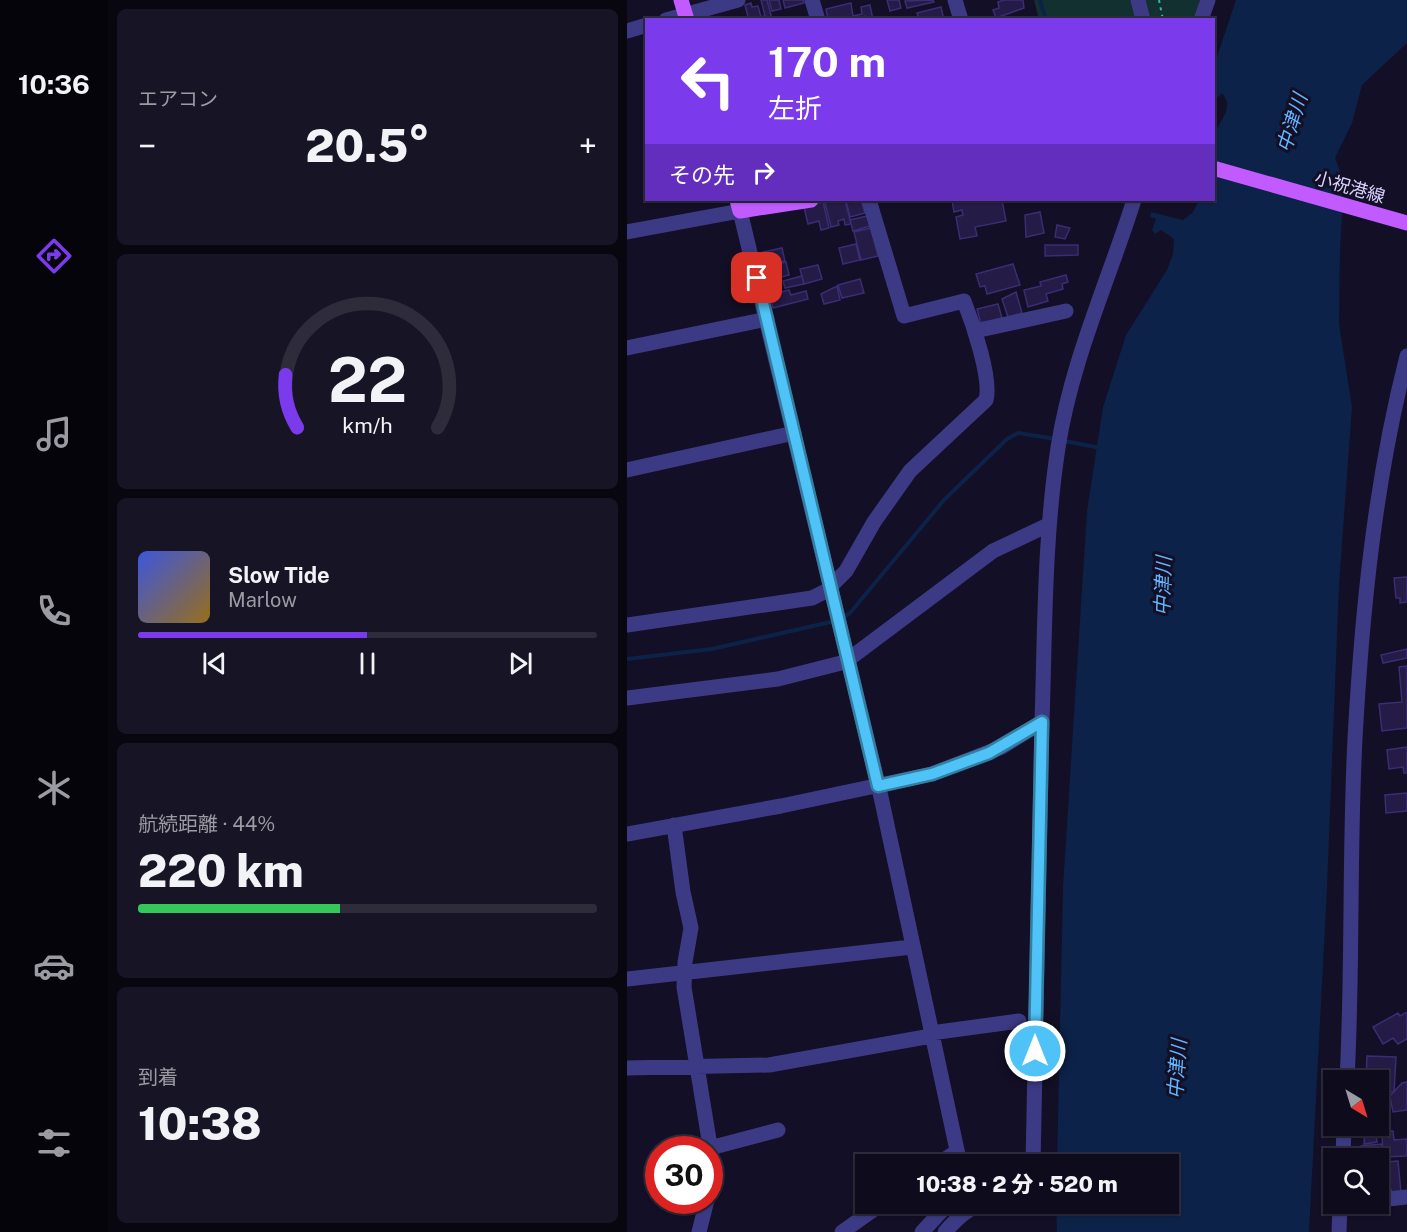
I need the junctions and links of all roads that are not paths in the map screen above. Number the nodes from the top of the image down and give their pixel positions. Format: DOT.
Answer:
graph roads {
  1 [pos="738,0"];
  2 [pos="812,0"];
  3 [pos="955,0"];
  4 [pos="1138,0"];
  5 [pos="1208,0"];
  6 [pos="685,11"];
  7 [pos="670,18"];
  8 [pos="817,18"];
  9 [pos="960,18"];
  10 [pos="1142,18"];
  11 [pos="1202,18"];
  12 [pos="645,26"];
  13 [pos="627,31"];
  14 [pos="1215,169"];
  15 [pos="797,201"];
  16 [pos="869,201"];
  17 [pos="1134,201"];
  18 [pos="739,205"];
  19 [pos="1407,223"];
  20 [pos="627,232"];
  21 [pos="1066,311"];
  22 [pos="767,319"];
  23 [pos="975,331"];
  24 [pos="627,348"];
  25 [pos="1407,357"];
  26 [pos="793,433"];
  27 [pos="627,470"];
  28 [pos="1048,525"];
  29 [pos="829,588"];
  30 [pos="627,625"];
  31 [pos="846,661"];
  32 [pos="627,698"];
  33 [pos="1042,722"];
  34 [pos="878,786"];
  35 [pos="674,825"];
  36 [pos="627,834"];
  37 [pos="912,947"];
  38 [pos="684,974"];
  39 [pos="627,979"];
  40 [pos="1019,1021"];
  41 [pos="931,1035"];
  42 [pos="697,1065"];
  43 [pos="627,1068"];
  44 [pos="1348,1070"];
  45 [pos="778,1130"];
  46 [pos="708,1136"];
  47 [pos="723,1145"];
  48 [pos="957,1154"];
  49 [pos="1033,1154"];
  50 [pos="1407,1197"];
  51 [pos="1389,1199"];
  52 [pos="1407,1204"];
  53 [pos="704,1214"];
  54 [pos="867,1214"];
  55 [pos="939,1214"];
  56 [pos="960,1214"];
  57 [pos="1340,1214"];
  58 [pos="699,1232"];
  59 [pos="842,1232"];
  60 [pos="922,1232"];
  61 [pos="945,1232"];
  62 [pos="1339,1232"];
  1 -- 6 [label="street"];
  2 -- 8 [label="street"];
  3 -- 9 [label="street"];
  4 -- 10 [label="street"];
  5 -- 11 [label="street"];
  6 -- 7 [label="street"];
  12 -- 13 [label="street"];
  14 -- 19 [label="main road, 小祝港線"];
  15 -- 18 [label="main road"];
  16 -- 23 [label="street"];
  17 -- 28 [label="street"];
  18 -- 20 [label="street"];
  18 -- 22 [label="street"];
  21 -- 23 [label="street"];
  22 -- 24 [label="street"];
  22 -- 26 [label="street"];
  23 -- 29 [label="street"];
  25 -- 44 [label="street"];
  26 -- 27 [label="street"];
  26 -- 29 [label="street"];
  28 -- 31 [label="street"];
  28 -- 33 [label="street"];
  29 -- 30 [label="street"];
  29 -- 31 [label="street"];
  31 -- 32 [label="street"];
  31 -- 34 [label="street"];
  33 -- 34 [label="street"];
  33 -- 49 [label="street"];
  34 -- 35 [label="street"];
  34 -- 37 [label="street"];
  35 -- 36 [label="street"];
  35 -- 38 [label="street"];
  37 -- 38 [label="street"];
  37 -- 41 [label="street"];
  38 -- 39 [label="street"];
  38 -- 42 [label="street"];
  40 -- 41 [label="street"];
  41 -- 42 [label="street"];
  41 -- 48 [label="street"];
  42 -- 43 [label="street"];
  42 -- 46 [label="street"];
  45 -- 47 [label="street"];
  50 -- 51 [label="street"];
  50 -- 52 [label="street"];
  53 -- 58 [label="street"];
  54 -- 59 [label="street"];
  55 -- 60 [label="street"];
  56 -- 61 [label="street"];
  57 -- 62 [label="street"];
}
